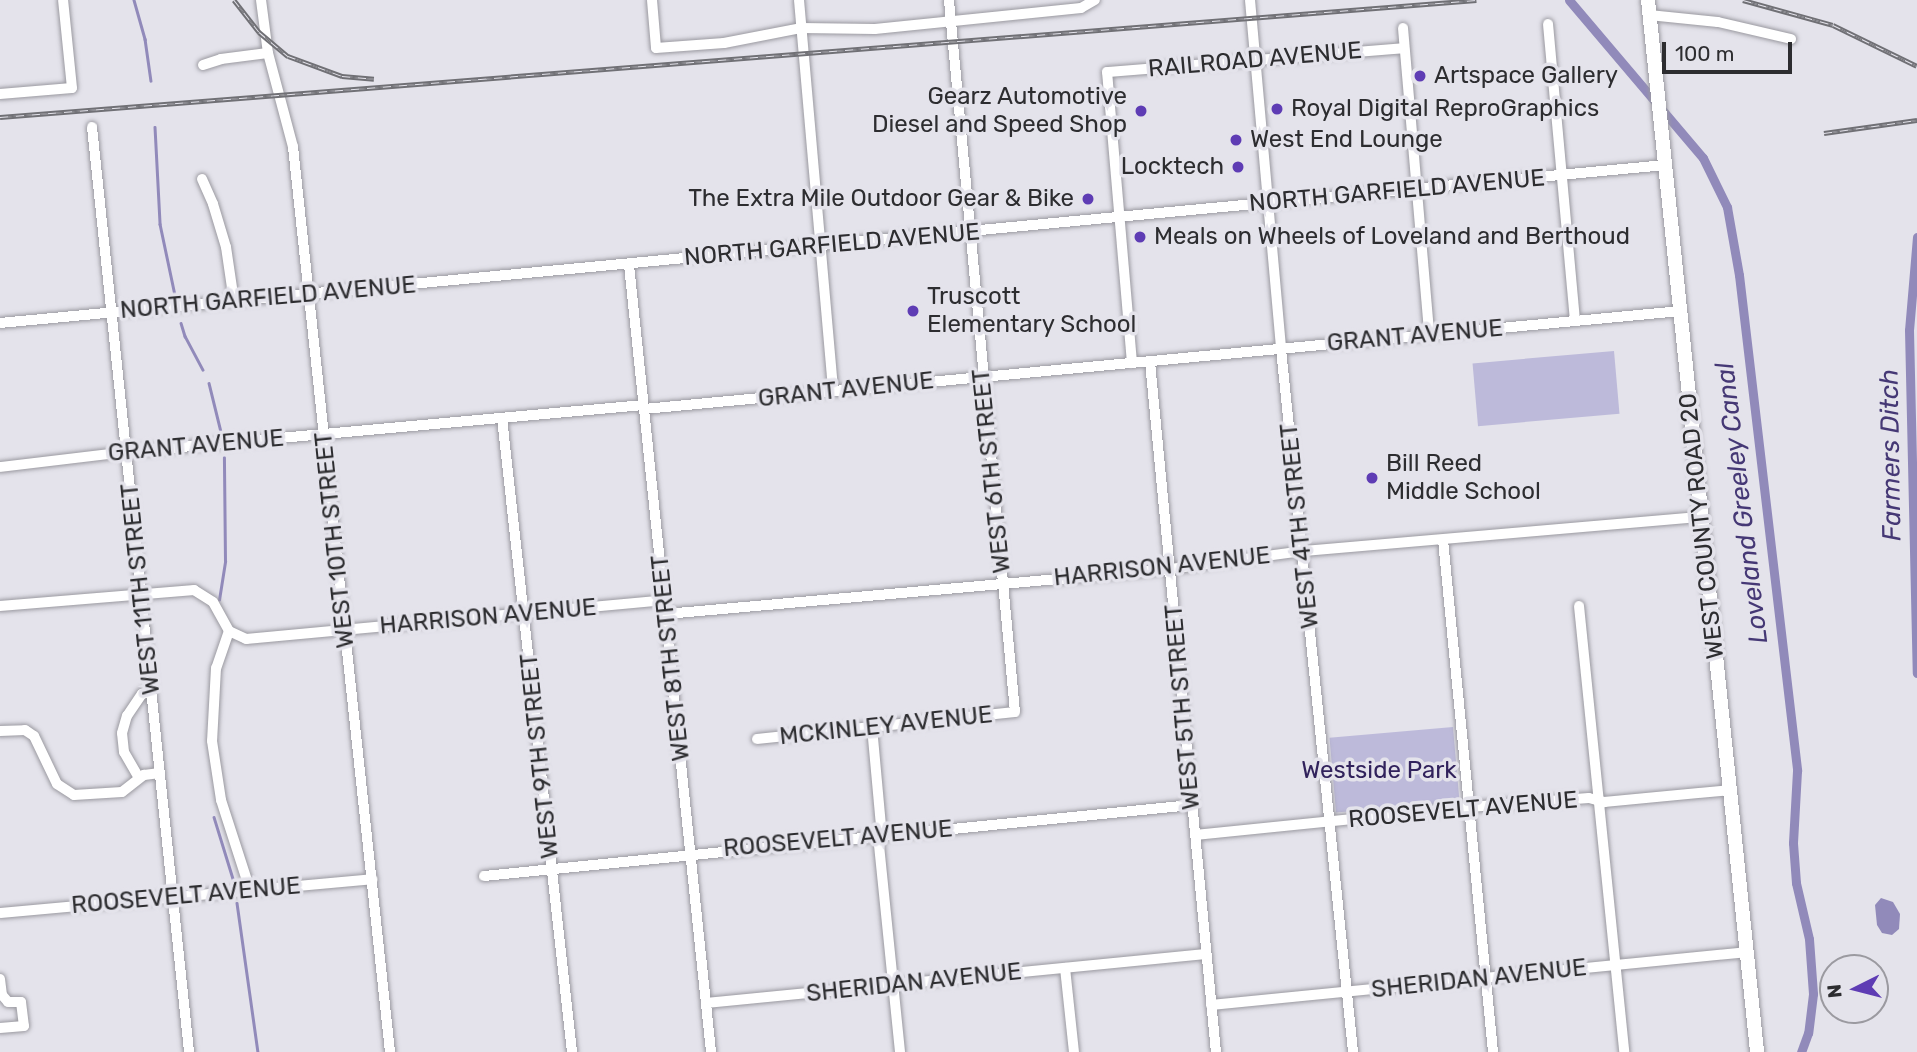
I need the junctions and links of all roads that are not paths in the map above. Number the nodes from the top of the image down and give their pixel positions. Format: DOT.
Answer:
graph roads {
  1 [pos="63,0"];
  2 [pos="261,0"];
  3 [pos="652,0"];
  4 [pos="799,0"];
  5 [pos="949,0"];
  6 [pos="1096,0"];
  7 [pos="1250,0"];
  8 [pos="1649,8"];
  9 [pos="951,21"];
  10 [pos="1548,24"];
  11 [pos="801,28"];
  12 [pos="1403,28"];
  13 [pos="1791,39"];
  14 [pos="1404,48"];
  15 [pos="268,53"];
  16 [pos="1255,61"];
  17 [pos="203,65"];
  18 [pos="0,94"];
  19 [pos="92,127"];
  20 [pos="1664,165"];
  21 [pos="1562,175"];
  22 [pos="202,179"];
  23 [pos="1416,189"];
  24 [pos="1267,203"];
  25 [pos="1119,218"];
  26 [pos="970,232"];
  27 [pos="820,246"];
  28 [pos="629,265"];
  29 [pos="309,295"];
  30 [pos="234,301"];
  31 [pos="1680,311"];
  32 [pos="112,313"];
  33 [pos="1575,320"];
  34 [pos="0,323"];
  35 [pos="1429,334"];
  36 [pos="1280,349"];
  37 [pos="1150,362"];
  38 [pos="1132,363"];
  39 [pos="983,377"];
  40 [pos="834,391"];
  41 [pos="644,407"];
  42 [pos="502,418"];
  43 [pos="324,435"];
  44 [pos="126,452"];
  45 [pos="0,467"];
  46 [pos="1700,517"];
  47 [pos="1443,540"];
  48 [pos="1303,551"];
  49 [pos="1170,569"];
  50 [pos="1004,583"];
  51 [pos="141,593"];
  52 [pos="664,600"];
  53 [pos="0,606"];
  54 [pos="1579,606"];
  55 [pos="525,614"];
  56 [pos="666,614"];
  57 [pos="345,630"];
  58 [pos="229,631"];
  59 [pos="152,692"];
  60 [pos="1014,712"];
  61 [pos="872,727"];
  62 [pos="0,731"];
  63 [pos="757,739"];
  64 [pos="160,773"];
  65 [pos="139,778"];
  66 [pos="1731,790"];
  67 [pos="1599,801"];
  68 [pos="1192,804"];
  69 [pos="1469,807"];
  70 [pos="1330,822"];
  71 [pos="880,835"];
  72 [pos="1195,835"];
  73 [pos="691,853"];
  74 [pos="552,868"];
  75 [pos="484,876"];
  76 [pos="372,879"];
  77 [pos="250,890"];
  78 [pos="172,898"];
  79 [pos="0,913"];
  80 [pos="1748,953"];
  81 [pos="1206,954"];
  82 [pos="1615,965"];
  83 [pos="1065,968"];
  84 [pos="1486,977"];
  85 [pos="0,979"];
  86 [pos="893,985"];
  87 [pos="1347,991"];
  88 [pos="706,1003"];
  89 [pos="1211,1006"];
  90 [pos="0,1028"];
  91 [pos="189,1052"];
  92 [pos="390,1052"];
  93 [pos="572,1052"];
  94 [pos="711,1052"];
  95 [pos="900,1052"];
  96 [pos="1074,1052"];
  97 [pos="1216,1052"];
  98 [pos="1353,1052"];
  99 [pos="1493,1052"];
  100 [pos="1624,1052"];
  101 [pos="1757,1052"];
  1 -- 18 [label="street"];
  2 -- 15 [label="street, WEST 10TH STREET"];
  3 -- 11 [label="street"];
  4 -- 11 [label="street"];
  5 -- 9 [label="street, WEST 6TH STREET"];
  6 -- 9 [label="street"];
  7 -- 16 [label="street, WEST 4TH STREET"];
  8 -- 13 [label="street"];
  8 -- 20 [label="main road, WEST COUNTY ROAD 20"];
  9 -- 11 [label="street"];
  9 -- 26 [label="street, WEST 6TH STREET"];
  10 -- 21 [label="street"];
  11 -- 27 [label="street"];
  12 -- 14 [label="street"];
  14 -- 16 [label="street, RAILROAD AVENUE"];
  14 -- 23 [label="street"];
  15 -- 17 [label="street"];
  15 -- 29 [label="street, WEST 10TH STREET"];
  16 -- 24 [label="street, WEST 4TH STREET"];
  16 -- 25 [label="street, RAILROAD AVENUE"];
  19 -- 32 [label="street, WEST 11TH STREET"];
  20 -- 21 [label="street, NORTH GARFIELD AVENUE"];
  20 -- 31 [label="main road, WEST COUNTY ROAD 20"];
  21 -- 23 [label="street, NORTH GARFIELD AVENUE"];
  21 -- 33 [label="street"];
  22 -- 30 [label="street"];
  23 -- 24 [label="street, NORTH GARFIELD AVENUE"];
  23 -- 35 [label="street"];
  24 -- 25 [label="street, NORTH GARFIELD AVENUE"];
  24 -- 36 [label="street, WEST 4TH STREET"];
  25 -- 26 [label="street, NORTH GARFIELD AVENUE"];
  25 -- 38 [label="street"];
  26 -- 27 [label="street, NORTH GARFIELD AVENUE"];
  26 -- 39 [label="street, WEST 6TH STREET"];
  27 -- 28 [label="street, NORTH GARFIELD AVENUE"];
  27 -- 40 [label="street"];
  28 -- 29 [label="street, NORTH GARFIELD AVENUE"];
  28 -- 41 [label="street, WEST 8TH STREET"];
  29 -- 30 [label="street, NORTH GARFIELD AVENUE"];
  29 -- 43 [label="street, WEST 10TH STREET"];
  30 -- 32 [label="street, NORTH GARFIELD AVENUE"];
  31 -- 33 [label="street, GRANT AVENUE"];
  31 -- 46 [label="main road, WEST COUNTY ROAD 20"];
  32 -- 34 [label="street, NORTH GARFIELD AVENUE"];
  32 -- 44 [label="street, WEST 11TH STREET"];
  33 -- 35 [label="street, GRANT AVENUE"];
  35 -- 36 [label="street, GRANT AVENUE"];
  36 -- 37 [label="street, GRANT AVENUE"];
  36 -- 48 [label="street, WEST 4TH STREET"];
  37 -- 38 [label="street, GRANT AVENUE"];
  37 -- 49 [label="street, WEST 5TH STREET"];
  38 -- 39 [label="street, GRANT AVENUE"];
  39 -- 40 [label="street, GRANT AVENUE"];
  39 -- 50 [label="street, WEST 6TH STREET"];
  40 -- 41 [label="street, GRANT AVENUE"];
  41 -- 42 [label="street, GRANT AVENUE"];
  41 -- 52 [label="street, WEST 8TH STREET"];
  42 -- 43 [label="street, GRANT AVENUE"];
  42 -- 55 [label="street, WEST 9TH STREET"];
  43 -- 44 [label="street, GRANT AVENUE"];
  43 -- 57 [label="street, WEST 10TH STREET"];
  44 -- 45 [label="street, GRANT AVENUE"];
  44 -- 51 [label="street, WEST 11TH STREET"];
  46 -- 47 [label="street, HARRISON AVENUE"];
  46 -- 66 [label="main road, WEST COUNTY ROAD 20"];
  47 -- 48 [label="street, HARRISON AVENUE"];
  47 -- 69 [label="street"];
  48 -- 49 [label="street, HARRISON AVENUE"];
  48 -- 70 [label="street, WEST 4TH STREET"];
  49 -- 50 [label="street, HARRISON AVENUE"];
  49 -- 68 [label="street, WEST 5TH STREET"];
  50 -- 56 [label="street, HARRISON AVENUE"];
  50 -- 60 [label="street, WEST 6TH STREET"];
  51 -- 53 [label="street"];
  51 -- 58 [label="street"];
  51 -- 59 [label="street, WEST 11TH STREET"];
  52 -- 55 [label="street, HARRISON AVENUE"];
  52 -- 56 [label="street, WEST 8TH STREET"];
  54 -- 67 [label="street"];
  55 -- 57 [label="street, HARRISON AVENUE"];
  55 -- 74 [label="street, WEST 9TH STREET"];
  56 -- 73 [label="street, WEST 8TH STREET"];
  57 -- 58 [label="street, HARRISON AVENUE"];
  57 -- 76 [label="street, WEST 10TH STREET"];
  58 -- 77 [label="street"];
  59 -- 64 [label="street, WEST 11TH STREET"];
  59 -- 65 [label="street"];
  60 -- 61 [label="street, MCKINLEY AVENUE"];
  61 -- 63 [label="street, MCKINLEY AVENUE"];
  61 -- 71 [label="street"];
  62 -- 65 [label="street"];
  64 -- 65 [label="street"];
  64 -- 78 [label="street, WEST 11TH STREET"];
  66 -- 67 [label="street, ROOSEVELT AVENUE"];
  66 -- 80 [label="main road, WEST COUNTY ROAD 20"];
  67 -- 69 [label="street, ROOSEVELT AVENUE"];
  67 -- 82 [label="street"];
  68 -- 71 [label="street, ROOSEVELT AVENUE"];
  68 -- 72 [label="street, WEST 5TH STREET"];
  69 -- 70 [label="street, ROOSEVELT AVENUE"];
  69 -- 84 [label="street"];
  70 -- 72 [label="street, ROOSEVELT AVENUE"];
  70 -- 87 [label="street, WEST 4TH STREET"];
  71 -- 73 [label="street, ROOSEVELT AVENUE"];
  71 -- 86 [label="street"];
  72 -- 81 [label="street, WEST 5TH STREET"];
  73 -- 74 [label="street, ROOSEVELT AVENUE"];
  73 -- 88 [label="street, WEST 8TH STREET"];
  74 -- 75 [label="street, ROOSEVELT AVENUE"];
  74 -- 93 [label="street, WEST 9TH STREET"];
  76 -- 77 [label="street, ROOSEVELT AVENUE"];
  76 -- 92 [label="street, WEST 10TH STREET"];
  77 -- 78 [label="street, ROOSEVELT AVENUE"];
  78 -- 79 [label="street, ROOSEVELT AVENUE"];
  78 -- 91 [label="street, WEST 11TH STREET"];
  80 -- 82 [label="street, SHERIDAN AVENUE"];
  80 -- 101 [label="main road, WEST COUNTY ROAD 20"];
  81 -- 83 [label="street, SHERIDAN AVENUE"];
  81 -- 89 [label="street, WEST 5TH STREET"];
  82 -- 84 [label="street, SHERIDAN AVENUE"];
  82 -- 100 [label="street"];
  83 -- 86 [label="street, SHERIDAN AVENUE"];
  83 -- 96 [label="street"];
  84 -- 87 [label="street, SHERIDAN AVENUE"];
  84 -- 99 [label="street"];
  85 -- 90 [label="street"];
  86 -- 88 [label="street, SHERIDAN AVENUE"];
  86 -- 95 [label="street"];
  87 -- 89 [label="street, SHERIDAN AVENUE"];
  87 -- 98 [label="street, WEST 4TH STREET"];
  88 -- 94 [label="street, WEST 8TH STREET"];
  89 -- 97 [label="street, WEST 5TH STREET"];
}
